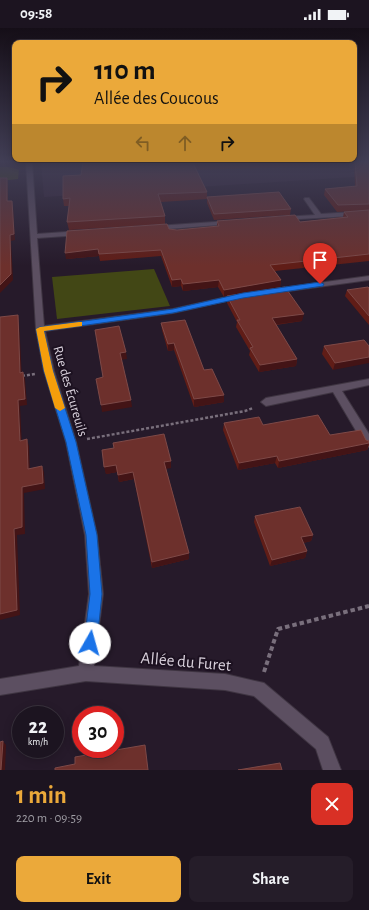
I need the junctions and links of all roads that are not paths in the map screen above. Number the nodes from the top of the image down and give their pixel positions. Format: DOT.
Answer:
graph roads {
  1 [pos="31,197"];
  2 [pos="307,199"];
  3 [pos="369,213"];
  4 [pos="319,216"];
  5 [pos="271,220"];
  6 [pos="240,222"];
  7 [pos="152,228"];
  8 [pos="88,233"];
  9 [pos="34,236"];
  10 [pos="369,278"];
  11 [pos="266,292"];
  12 [pos="251,294"];
  13 [pos="40,329"];
  14 [pos="369,382"];
  15 [pos="336,388"];
  16 [pos="266,402"];
  17 [pos="369,443"];
  18 [pos="86,673"];
  19 [pos="0,687"];
  20 [pos="332,770"];
  1 -- 9 [label="street, Rue des Écureuils"];
  2 -- 4 [label="street"];
  3 -- 4 [label="street"];
  4 -- 5 [label="street"];
  6 -- 7 [label="street"];
  8 -- 9 [label="street"];
  9 -- 13 [label="street, Rue des Écureuils"];
  10 -- 11 [label="street"];
  12 -- 13 [label="street"];
  13 -- 18 [label="street, Rue des Écureuils"];
  14 -- 15 [label="street"];
  15 -- 16 [label="street"];
  15 -- 17 [label="street"];
  18 -- 19 [label="street, Allée du Furet"];
  18 -- 20 [label="street, Allée du Furet"];
}
